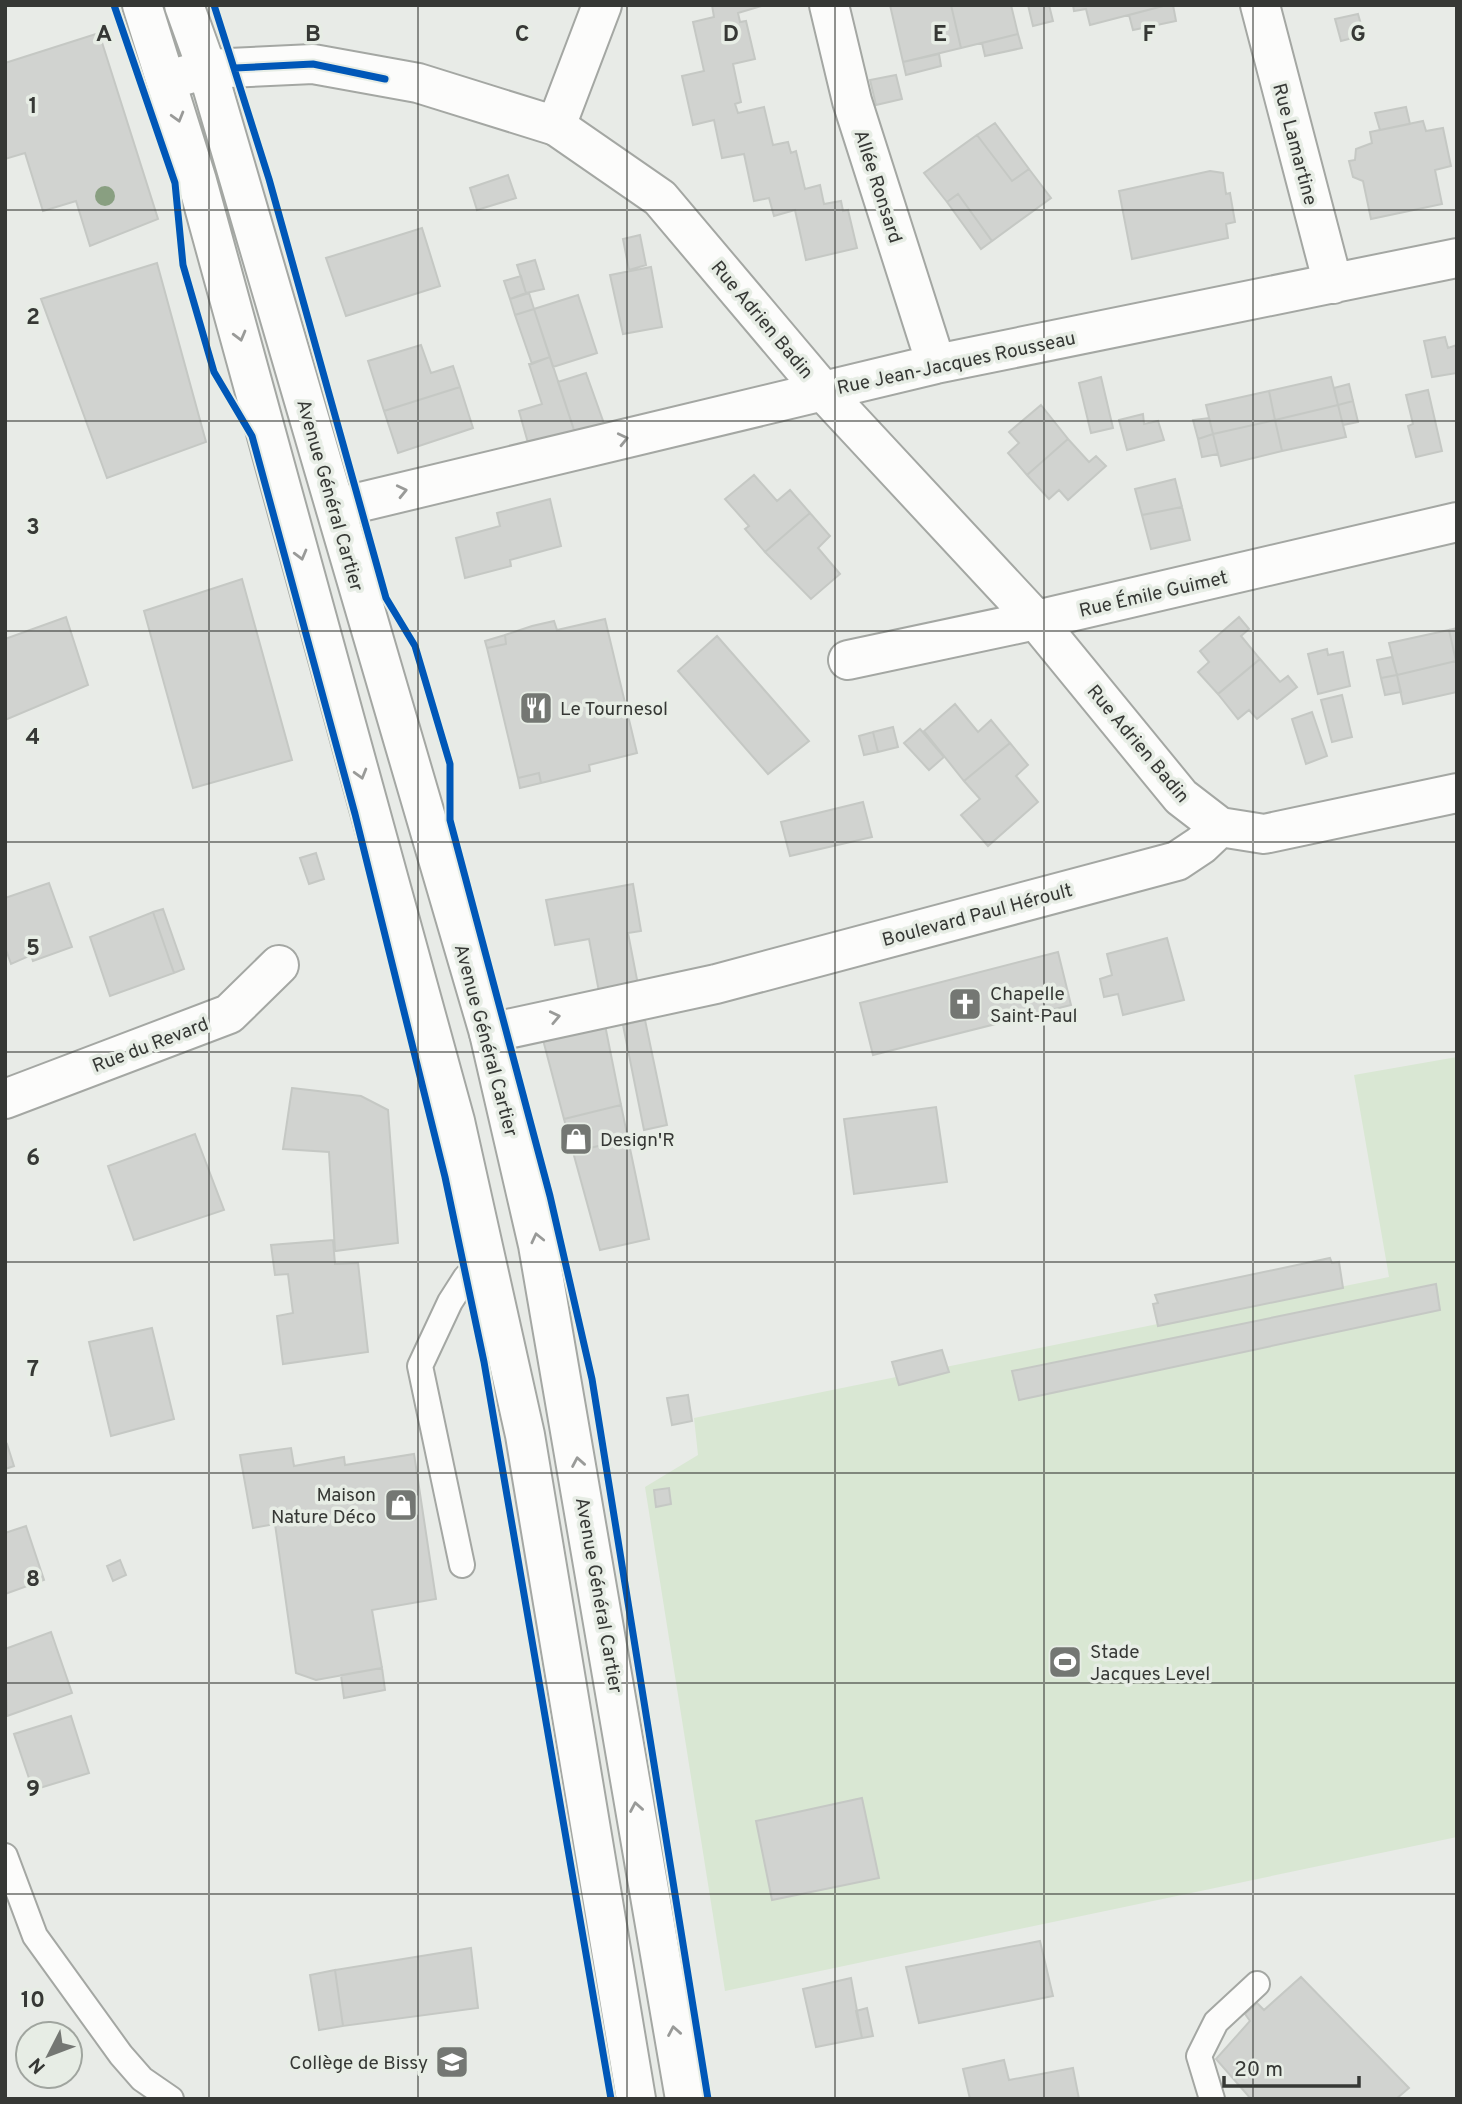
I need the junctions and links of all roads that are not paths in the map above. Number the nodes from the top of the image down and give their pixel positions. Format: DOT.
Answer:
graph roads {
  1 [pos="142,5"];
  2 [pos="184,5"];
  3 [pos="602,5"];
  4 [pos="829,5"];
  5 [pos="1260,5"];
  6 [pos="207,69"];
  7 [pos="168,80"];
  8 [pos="556,126"];
  9 [pos="1457,258"];
  10 [pos="1333,284"];
  11 [pos="936,364"];
  12 [pos="823,391"];
  13 [pos="336,508"];
  14 [pos="1457,522"];
  15 [pos="1036,620"];
  16 [pos="848,660"];
  17 [pos="1457,793"];
  18 [pos="1220,827"];
  19 [pos="279,965"];
  20 [pos="489,1033"];
  21 [pos="5,1099"];
  22 [pos="488,1268"];
  23 [pos="462,1565"];
  24 [pos="5,1856"];
  25 [pos="1257,1984"];
  26 [pos="170,2099"];
  27 [pos="636,2099"];
  28 [pos="685,2099"];
  29 [pos="1212,2099"];
  1 -- 7 [label="street"];
  2 -- 6 [label="street, Avenue Général Cartier"];
  3 -- 8 [label="street"];
  4 -- 11 [label="street, Allée Ronsard"];
  5 -- 10 [label="street, Rue Lamartine"];
  6 -- 7 [label="street, Rue Adrien Badin"];
  6 -- 8 [label="street, Rue Adrien Badin"];
  6 -- 13 [label="street, Avenue Général Cartier"];
  7 -- 22 [label="street, one-way"];
  8 -- 12 [label="street, Rue Adrien Badin"];
  9 -- 10 [label="street, Rue Jean-Jacques Rousseau"];
  10 -- 11 [label="street, Rue Jean-Jacques Rousseau"];
  11 -- 12 [label="street, Rue Jean-Jacques Rousseau"];
  13 -- 12 [label="street, Rue Jean-Jacques Rousseau, one-way"];
  12 -- 15 [label="street, Rue Adrien Badin"];
  13 -- 20 [label="street, Avenue Général Cartier"];
  14 -- 15 [label="street, Rue Émile Guimet"];
  15 -- 16 [label="street, Rue Émile Guimet"];
  15 -- 18 [label="street, Rue Adrien Badin"];
  17 -- 18 [label="street"];
  20 -- 18 [label="street, Boulevard Paul Héroult, one-way"];
  19 -- 21 [label="street, Rue du Revard"];
  28 -- 20 [label="street, Avenue Général Cartier, one-way"];
  22 -- 23 [label="lane"];
  22 -- 27 [label="street"];
  24 -- 26 [label="lane"];
  25 -- 29 [label="lane"];
}
